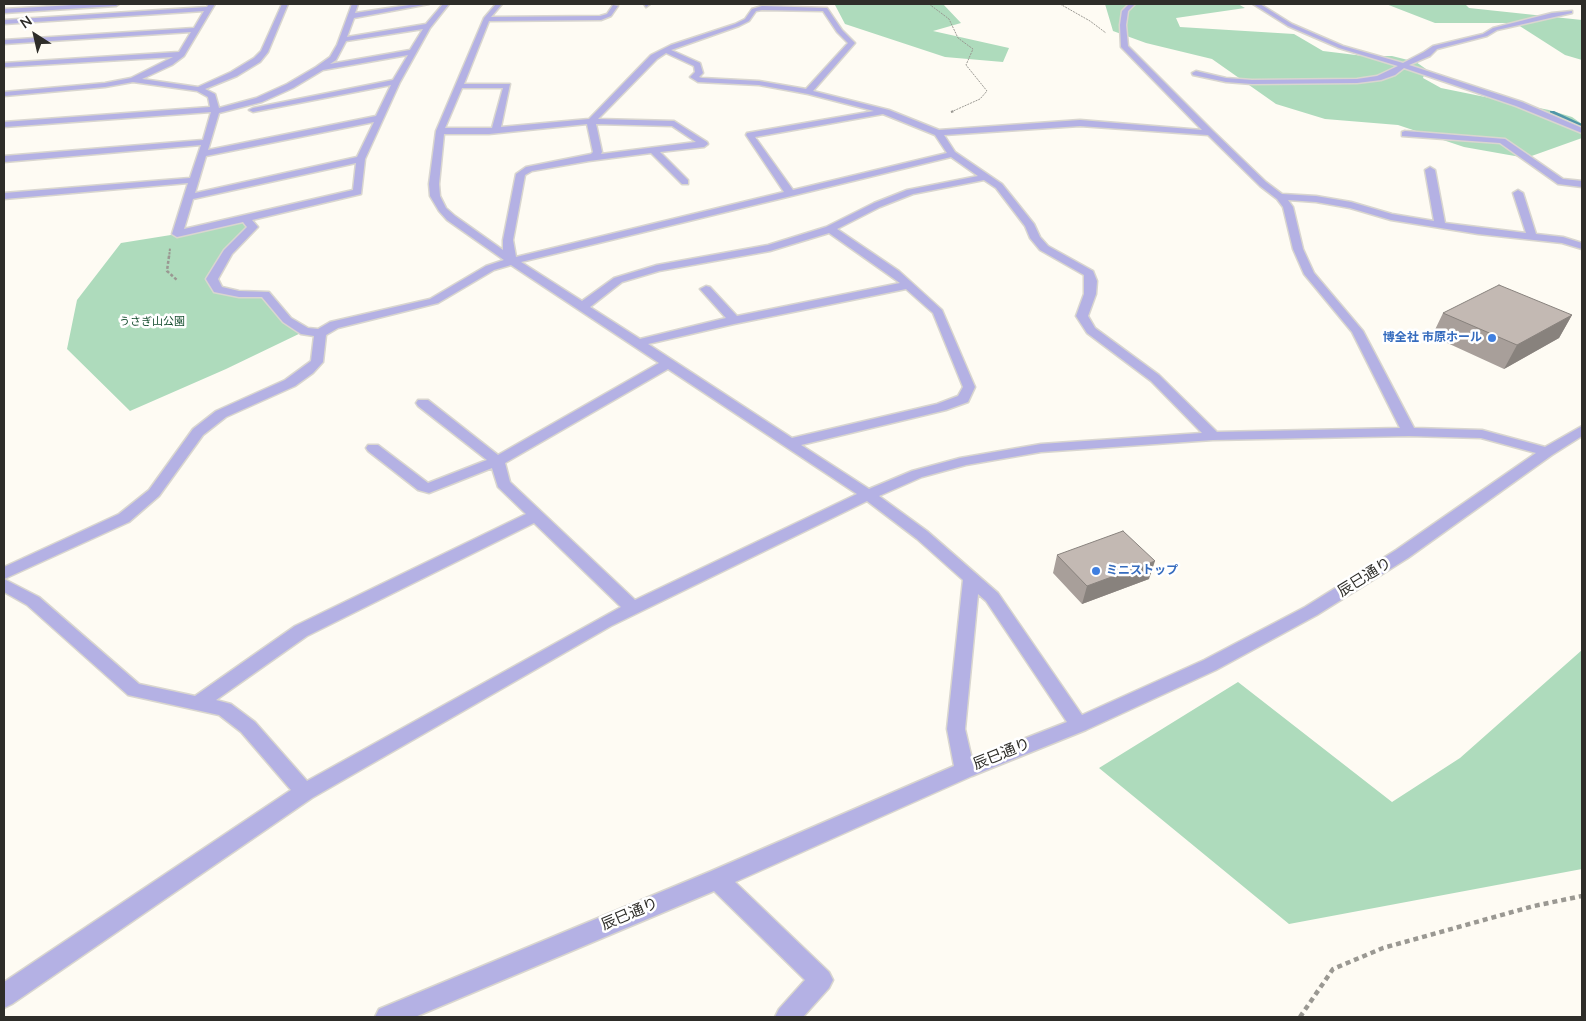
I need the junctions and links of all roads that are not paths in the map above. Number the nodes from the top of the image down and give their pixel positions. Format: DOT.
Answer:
graph roads {
  1 [pos="116,4"];
  2 [pos="285,4"];
  3 [pos="355,4"];
  4 [pos="426,4"];
  5 [pos="446,4"];
  6 [pos="499,4"];
  7 [pos="1132,4"];
  8 [pos="1256,4"];
  9 [pos="73,5"];
  10 [pos="615,6"];
  11 [pos="210,7"];
  12 [pos="4,10"];
  13 [pos="1572,10"];
  14 [pos="351,16"];
  15 [pos="487,19"];
  16 [pos="4,22"];
  17 [pos="427,26"];
  18 [pos="194,30"];
  19 [pos="342,40"];
  20 [pos="4,42"];
  21 [pos="665,50"];
  22 [pos="413,52"];
  23 [pos="181,54"];
  24 [pos="1404,65"];
  25 [pos="4,66"];
  26 [pos="319,69"];
  27 [pos="1196,73"];
  28 [pos="133,80"];
  29 [pos="396,82"];
  30 [pos="460,86"];
  31 [pos="199,89"];
  32 [pos="808,92"];
  33 [pos="4,94"];
  34 [pos="886,112"];
  35 [pos="215,113"];
  36 [pos="379,118"];
  37 [pos="591,121"];
  38 [pos="4,125"];
  39 [pos="496,130"];
  40 [pos="440,131"];
  41 [pos="1582,131"];
  42 [pos="938,133"];
  43 [pos="1210,133"];
  44 [pos="1405,134"];
  45 [pos="206,142"];
  46 [pos="654,150"];
  47 [pos="202,154"];
  48 [pos="952,154"];
  49 [pos="589,158"];
  50 [pos="4,159"];
  51 [pos="361,159"];
  52 [pos="1430,170"];
  53 [pos="986,177"];
  54 [pos="194,180"];
  55 [pos="685,182"];
  56 [pos="1582,184"];
  57 [pos="790,193"];
  58 [pos="1518,193"];
  59 [pos="4,196"];
  60 [pos="189,197"];
  61 [pos="1280,197"];
  62 [pos="245,218"];
  63 [pos="1440,224"];
  64 [pos="830,229"];
  65 [pos="1532,237"];
  66 [pos="1582,246"];
  67 [pos="512,260"];
  68 [pos="909,285"];
  69 [pos="706,289"];
  70 [pos="583,306"];
  71 [pos="734,320"];
  72 [pos="320,333"];
  73 [pos="639,343"];
  74 [pos="669,363"];
  75 [pos="423,403"];
  76 [pos="1409,432"];
  77 [pos="1213,436"];
  78 [pos="1578,436"];
  79 [pos="790,443"];
  80 [pos="373,448"];
  81 [pos="1547,452"];
  82 [pos="497,461"];
  83 [pos="868,495"];
  84 [pos="535,516"];
  85 [pos="4,573"];
  86 [pos="971,579"];
  87 [pos="4,585"];
  88 [pos="633,608"];
  89 [pos="198,703"];
  90 [pos="1079,725"];
  91 [pos="965,770"];
  92 [pos="305,792"];
  93 [pos="718,879"];
  94 [pos="4,996"];
  95 [pos="387,1017"];
  96 [pos="787,1017"];
  1 -- 9 [label="street"];
  2 -- 31 [label="street"];
  3 -- 14 [label="street"];
  4 -- 14 [label="street"];
  5 -- 17 [label="street"];
  6 -- 15 [label="street"];
  7 -- 43 [label="street"];
  8 -- 24 [label="street"];
  9 -- 12 [label="street"];
  10 -- 15 [label="street"];
  11 -- 16 [label="street"];
  11 -- 18 [label="street"];
  13 -- 24 [label="street"];
  14 -- 19 [label="street"];
  15 -- 30 [label="street"];
  17 -- 19 [label="street"];
  17 -- 22 [label="street"];
  18 -- 20 [label="street"];
  18 -- 23 [label="street"];
  19 -- 26 [label="street"];
  21 -- 32 [label="street"];
  21 -- 32 [label="street"];
  21 -- 37 [label="street"];
  22 -- 26 [label="street"];
  22 -- 29 [label="street"];
  23 -- 25 [label="street"];
  23 -- 28 [label="street"];
  24 -- 27 [label="street"];
  24 -- 41 [label="street"];
  26 -- 35 [label="street"];
  28 -- 31 [label="street"];
  28 -- 33 [label="street"];
  29 -- 35 [label="street"];
  29 -- 36 [label="street"];
  30 -- 39 [label="street"];
  30 -- 40 [label="street"];
  31 -- 35 [label="street"];
  32 -- 34 [label="street"];
  34 -- 42 [label="street"];
  34 -- 57 [label="street"];
  35 -- 38 [label="street"];
  35 -- 45 [label="street"];
  36 -- 47 [label="street"];
  36 -- 51 [label="street"];
  37 -- 39 [label="street"];
  37 -- 46 [label="street"];
  37 -- 49 [label="street"];
  39 -- 40 [label="street"];
  40 -- 67 [label="street"];
  42 -- 43 [label="street"];
  42 -- 48 [label="street"];
  43 -- 61 [label="street"];
  44 -- 56 [label="street"];
  45 -- 47 [label="street"];
  45 -- 50 [label="street"];
  46 -- 49 [label="street"];
  46 -- 55 [label="street"];
  47 -- 54 [label="street"];
  48 -- 53 [label="street"];
  48 -- 57 [label="street"];
  49 -- 67 [label="street"];
  51 -- 60 [label="street"];
  51 -- 62 [label="street"];
  52 -- 63 [label="street"];
  53 -- 64 [label="street"];
  53 -- 77 [label="street"];
  54 -- 59 [label="street"];
  54 -- 60 [label="street"];
  57 -- 67 [label="street"];
  58 -- 65 [label="street"];
  60 -- 62 [label="street"];
  61 -- 63 [label="street"];
  61 -- 76 [label="street"];
  62 -- 72 [label="street"];
  63 -- 65 [label="street"];
  64 -- 68 [label="street"];
  64 -- 70 [label="street"];
  65 -- 66 [label="street"];
  67 -- 70 [label="street"];
  67 -- 72 [label="street"];
  68 -- 71 [label="street"];
  68 -- 79 [label="street"];
  69 -- 71 [label="street"];
  70 -- 73 [label="street"];
  71 -- 73 [label="street"];
  72 -- 85 [label="street"];
  73 -- 74 [label="street"];
  74 -- 79 [label="street"];
  74 -- 82 [label="street"];
  75 -- 82 [label="street"];
  76 -- 77 [label="street"];
  76 -- 81 [label="street"];
  77 -- 83 [label="street"];
  78 -- 81 [label="street, 辰巳通り"];
  79 -- 83 [label="street"];
  80 -- 82 [label="street"];
  81 -- 90 [label="street, 辰巳通り"];
  82 -- 84 [label="street"];
  83 -- 86 [label="street"];
  83 -- 88 [label="street"];
  84 -- 88 [label="street"];
  84 -- 89 [label="street"];
  86 -- 90 [label="street"];
  86 -- 91 [label="street"];
  87 -- 89 [label="street"];
  88 -- 92 [label="street"];
  89 -- 92 [label="street"];
  90 -- 91 [label="street, 辰巳通り"];
  91 -- 93 [label="street, 辰巳通り"];
  92 -- 94 [label="street"];
  93 -- 95 [label="street, 辰巳通り"];
  93 -- 96 [label="street"];
}
